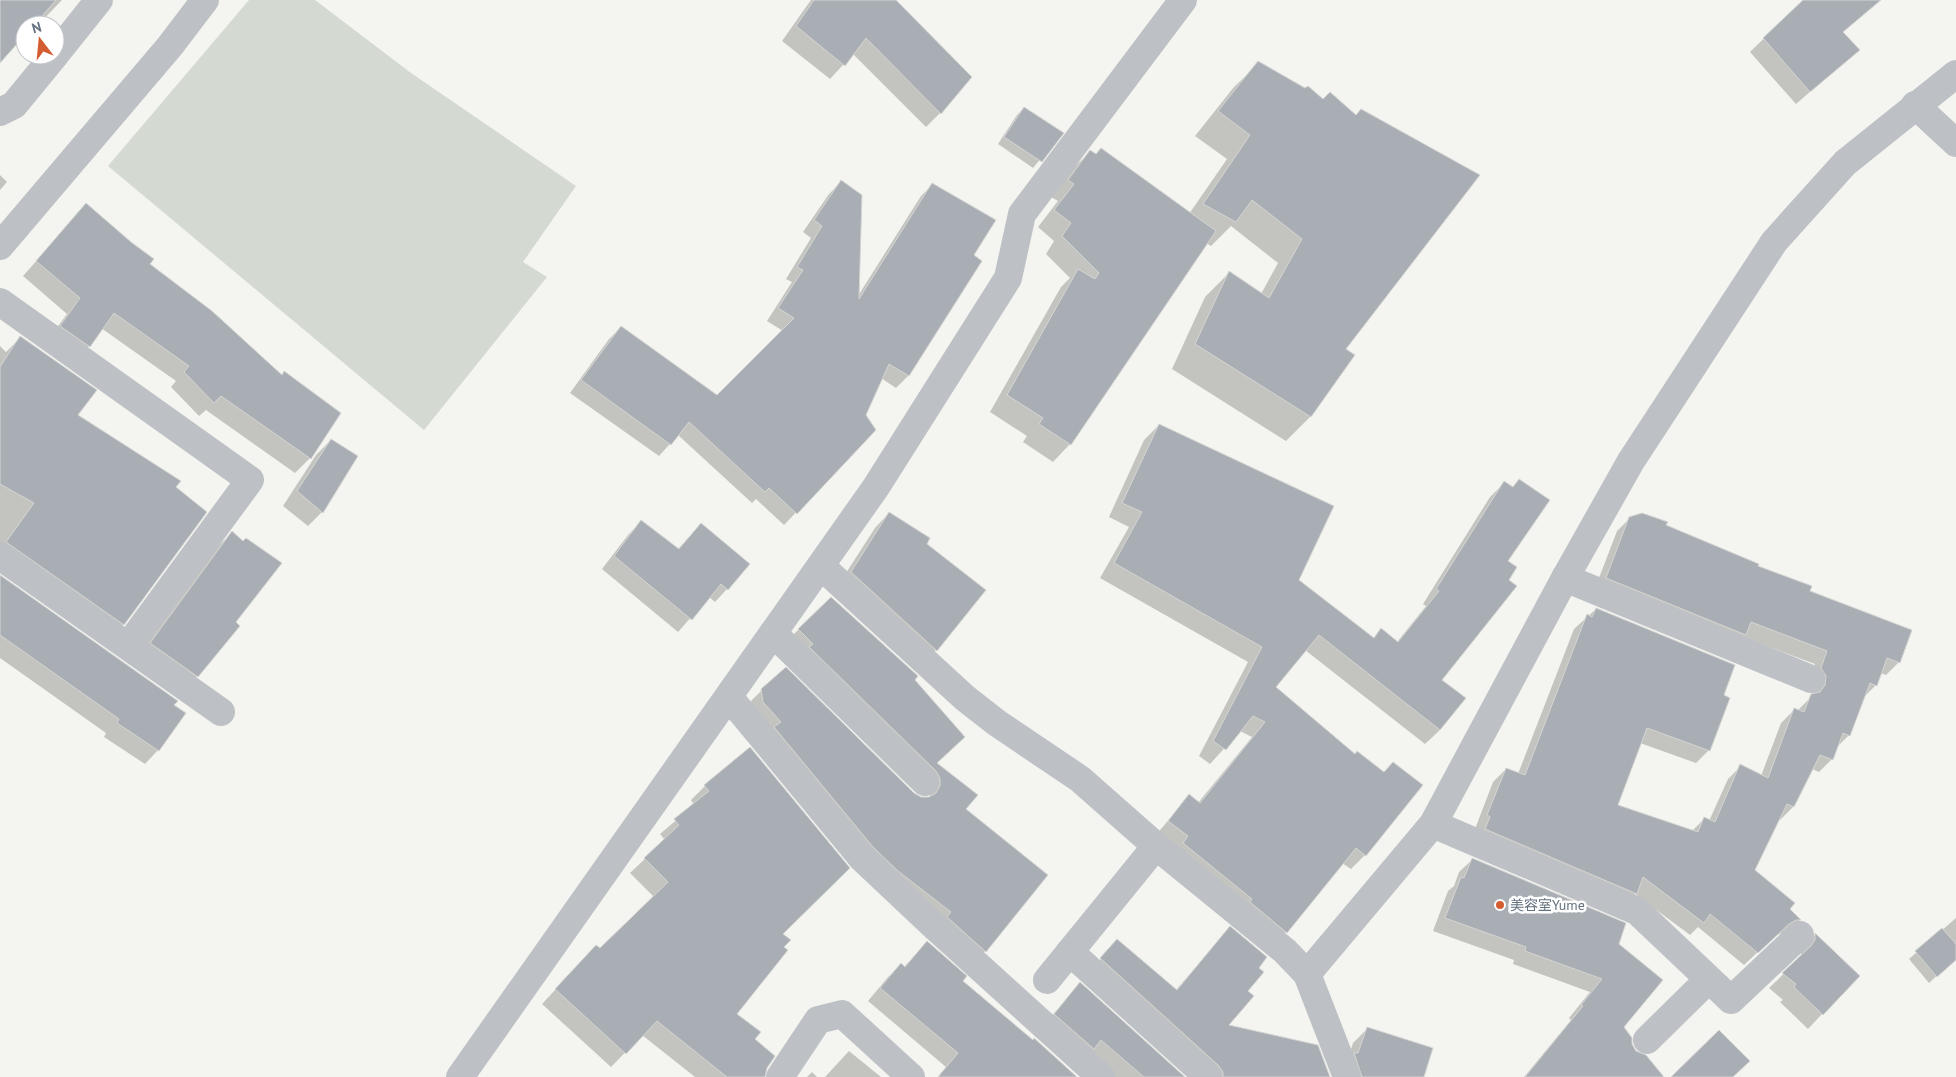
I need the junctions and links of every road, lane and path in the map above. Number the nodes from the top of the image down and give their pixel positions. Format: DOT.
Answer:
graph roads {
  1 [pos="100,0"];
  2 [pos="205,0"];
  3 [pos="1183,0"];
  4 [pos="65,43"];
  5 [pos="47,65"];
  6 [pos="1956,74"];
  7 [pos="1916,105"];
  8 [pos="0,112"];
  9 [pos="1956,143"];
  10 [pos="0,246"];
  11 [pos="0,302"];
  12 [pos="0,556"];
  13 [pos="821,566"];
  14 [pos="1565,578"];
  15 [pos="773,633"];
  16 [pos="128,646"];
  17 [pos="1811,679"];
  18 [pos="729,697"];
  19 [pos="221,712"];
  20 [pos="925,782"];
  21 [pos="1433,824"];
  22 [pos="1156,846"];
  23 [pos="1800,935"];
  24 [pos="1070,952"];
  25 [pos="1307,974"];
  26 [pos="1047,980"];
  27 [pos="1708,980"];
  28 [pos="1647,1040"];
  29 [pos="460,1077"];
  30 [pos="780,1077"];
  31 [pos="911,1077"];
  32 [pos="1101,1077"];
  33 [pos="1208,1077"];
  34 [pos="1348,1077"];
  1 -- 4 [label="street"];
  2 -- 10 [label="street"];
  3 -- 13 [label="street"];
  5 -- 8 [label="street"];
  6 -- 7 [label="street"];
  7 -- 9 [label="street"];
  7 -- 14 [label="street"];
  11 -- 16 [label="street"];
  12 -- 16 [label="street"];
  13 -- 15 [label="street"];
  13 -- 22 [label="street"];
  14 -- 17 [label="street"];
  14 -- 21 [label="street"];
  15 -- 18 [label="street"];
  15 -- 20 [label="street"];
  16 -- 19 [label="street"];
  18 -- 29 [label="street"];
  18 -- 32 [label="street"];
  21 -- 25 [label="street"];
  21 -- 27 [label="street"];
  22 -- 24 [label="street"];
  22 -- 25 [label="street"];
  23 -- 27 [label="street"];
  24 -- 26 [label="street"];
  24 -- 33 [label="street"];
  25 -- 34 [label="street"];
  27 -- 28 [label="street"];
  30 -- 31 [label="street"];
}
